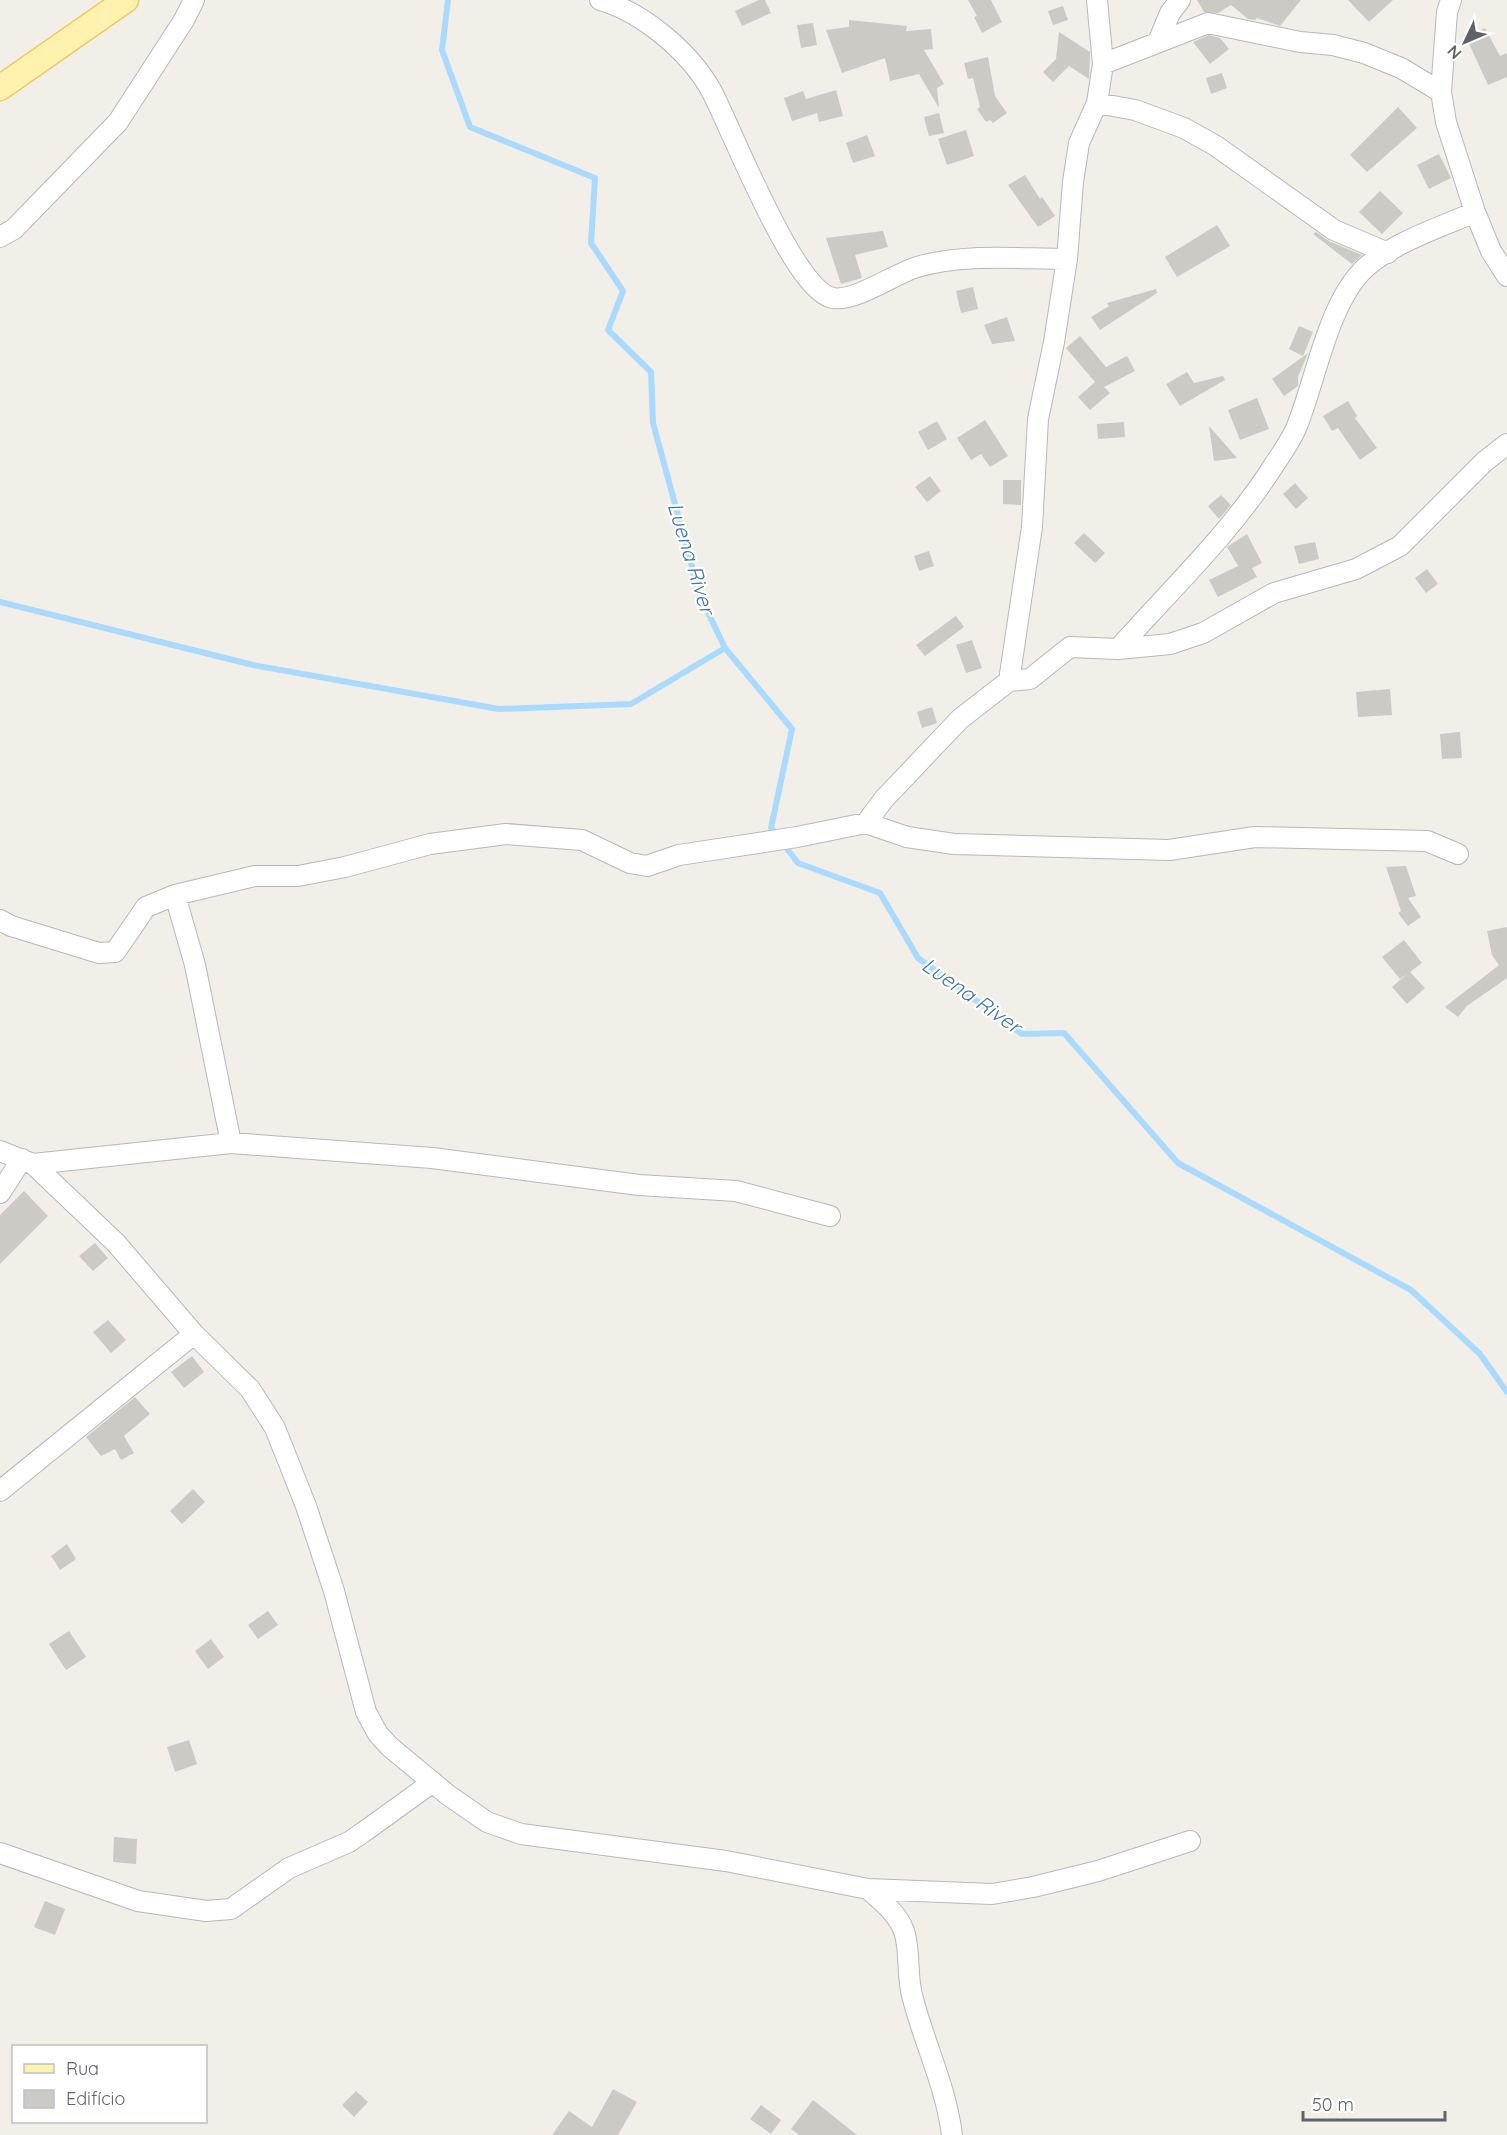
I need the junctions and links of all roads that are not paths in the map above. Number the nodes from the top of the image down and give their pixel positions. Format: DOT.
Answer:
graph roads {
  1 [pos="126,0"];
  2 [pos="194,0"];
  3 [pos="600,0"];
  4 [pos="1097,0"];
  5 [pos="1180,0"];
  6 [pos="1451,0"];
  7 [pos="1158,42"];
  8 [pos="1103,64"];
  9 [pos="0,88"];
  10 [pos="1441,92"];
  11 [pos="1097,103"];
  12 [pos="1475,212"];
  13 [pos="0,237"];
  14 [pos="1388,253"];
  15 [pos="1067,259"];
  16 [pos="1507,276"];
  17 [pos="1507,444"];
  18 [pos="1118,649"];
  19 [pos="1009,681"];
  20 [pos="866,823"];
  21 [pos="1458,854"];
  22 [pos="175,895"];
  23 [pos="0,920"];
  24 [pos="231,1143"];
  25 [pos="0,1151"];
  26 [pos="28,1161"];
  27 [pos="0,1193"];
  28 [pos="830,1216"];
  29 [pos="194,1334"];
  30 [pos="0,1491"];
  31 [pos="433,1782"];
  32 [pos="1190,1841"];
  33 [pos="0,1852"];
  34 [pos="868,1889"];
  35 [pos="914,1891"];
  36 [pos="899,1921"];
  37 [pos="952,2135"];
  1 -- 9 [label="main road"];
  2 -- 13 [label="street"];
  3 -- 15 [label="street"];
  4 -- 8 [label="street"];
  5 -- 7 [label="street"];
  6 -- 10 [label="street"];
  7 -- 8 [label="street"];
  7 -- 10 [label="street"];
  8 -- 11 [label="street"];
  10 -- 12 [label="street"];
  11 -- 14 [label="street"];
  11 -- 15 [label="street"];
  12 -- 14 [label="street"];
  12 -- 16 [label="street"];
  14 -- 18 [label="street"];
  15 -- 19 [label="street"];
  17 -- 18 [label="street"];
  18 -- 19 [label="street"];
  19 -- 20 [label="street"];
  20 -- 21 [label="street"];
  20 -- 22 [label="street"];
  22 -- 23 [label="street"];
  22 -- 24 [label="street"];
  24 -- 26 [label="street"];
  24 -- 28 [label="street"];
  25 -- 26 [label="street"];
  26 -- 27 [label="street"];
  26 -- 29 [label="street"];
  29 -- 30 [label="street"];
  29 -- 31 [label="street"];
  31 -- 33 [label="street"];
  31 -- 34 [label="street"];
  32 -- 35 [label="street"];
  34 -- 35 [label="street"];
  34 -- 36 [label="street"];
  35 -- 36 [label="street"];
  36 -- 37 [label="street"];
}
